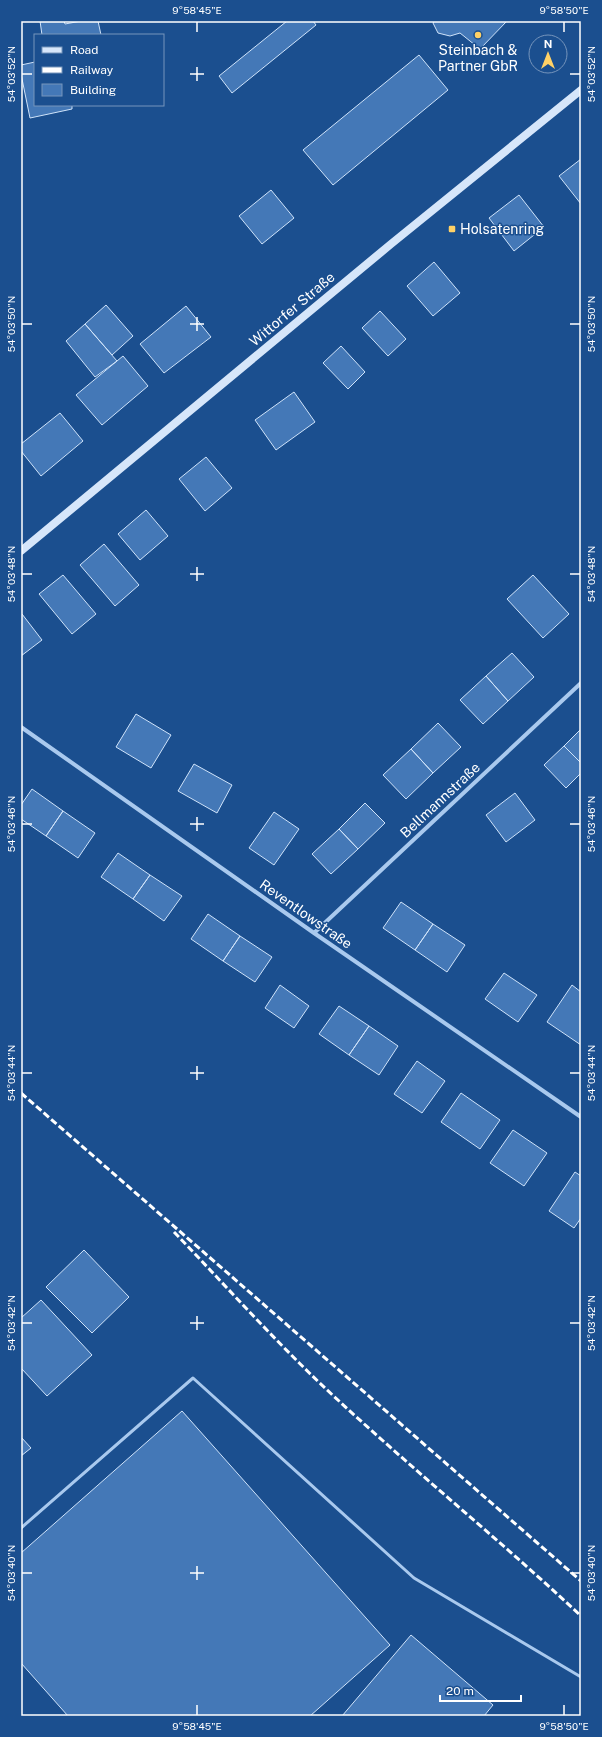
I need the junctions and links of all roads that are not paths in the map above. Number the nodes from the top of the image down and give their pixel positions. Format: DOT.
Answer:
graph roads {
  1 [pos="581,90"];
  2 [pos="21,551"];
  3 [pos="581,683"];
  4 [pos="21,727"];
  5 [pos="314,933"];
  6 [pos="581,1116"];
  7 [pos="21,1528"];
  8 [pos="581,1677"];
  1 -- 2 [label="street, Wittorfer Straße"];
  3 -- 5 [label="street, Bellmannstraße"];
  4 -- 5 [label="street, Reventlowstraße"];
  5 -- 6 [label="street, Reventlowstraße"];
  7 -- 8 [label="lane"];
}
